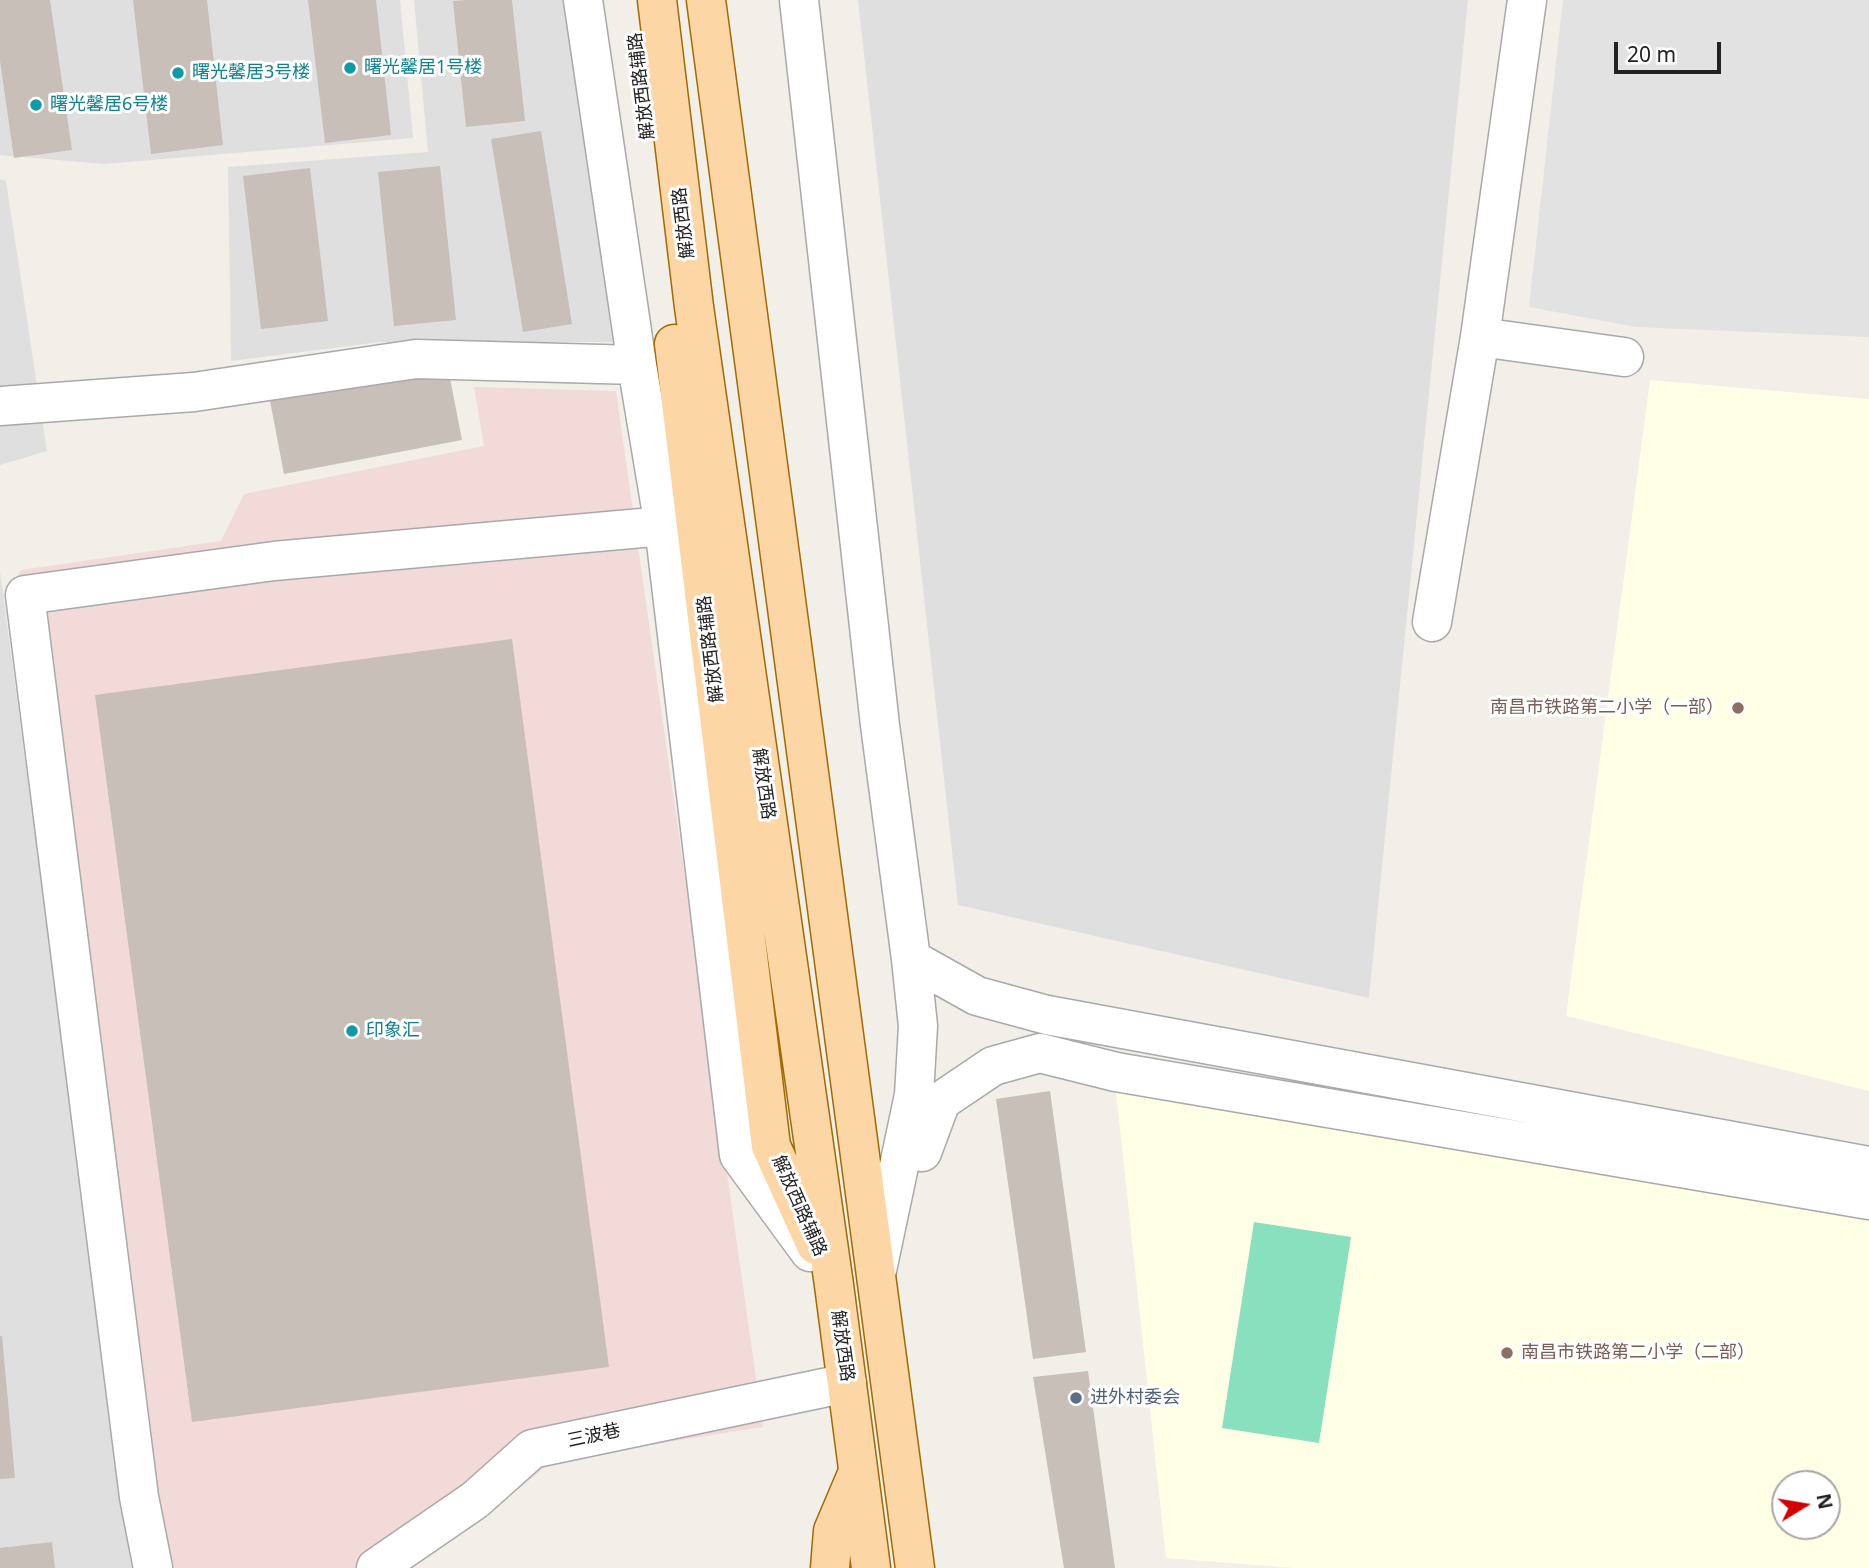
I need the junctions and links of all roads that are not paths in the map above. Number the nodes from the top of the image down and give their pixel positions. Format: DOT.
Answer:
graph roads {
  1 [pos="583,0"];
  2 [pos="632,0"];
  3 [pos="657,0"];
  4 [pos="706,0"];
  5 [pos="730,0"];
  6 [pos="799,0"];
  7 [pos="1527,0"];
  8 [pos="1480,337"];
  9 [pos="1624,357"];
  10 [pos="637,365"];
  11 [pos="0,406"];
  12 [pos="664,526"];
  13 [pos="1432,622"];
  14 [pos="911,959"];
  15 [pos="1869,1166"];
  16 [pos="1869,1200"];
  17 [pos="876,1276"];
  18 [pos="834,1285"];
  19 [pos="847,1383"];
  20 [pos="859,1470"];
  21 [pos="153,1568"];
  22 [pos="376,1568"];
  23 [pos="830,1568"];
  24 [pos="872,1568"];
  25 [pos="915,1568"];
  1 -- 10 [label="street"];
  2 -- 18 [label="main road, 解放西路辅路"];
  3 -- 18 [label="main road, 解放西路"];
  4 -- 17 [label="main road"];
  5 -- 17 [label="main road"];
  6 -- 14 [label="street"];
  7 -- 8 [label="street"];
  8 -- 9 [label="street"];
  8 -- 13 [label="street"];
  10 -- 11 [label="street"];
  10 -- 12 [label="street"];
  12 -- 18 [label="street"];
  12 -- 21 [label="street"];
  14 -- 15 [label="street"];
  14 -- 17 [label="street"];
  16 -- 17 [label="street"];
  17 -- 25 [label="main road"];
  18 -- 19 [label="main road, 解放西路"];
  19 -- 20 [label="main road, 解放西路"];
  19 -- 22 [label="street, 三波巷"];
  20 -- 23 [label="main road"];
  20 -- 24 [label="main road, 解放西路"];
}
